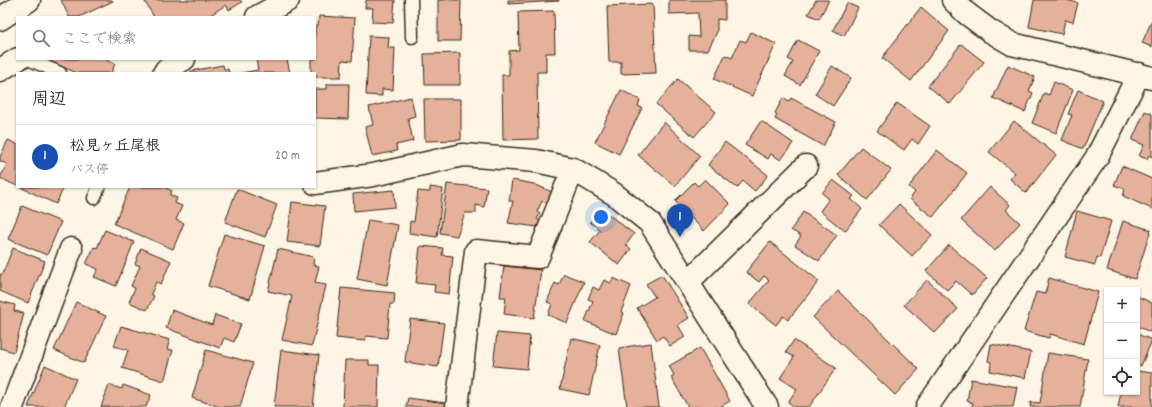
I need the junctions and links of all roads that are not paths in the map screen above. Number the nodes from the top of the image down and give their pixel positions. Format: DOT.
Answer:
graph roads {
  1 [pos="29,0"];
  2 [pos="288,0"];
  3 [pos="411,0"];
  4 [pos="952,0"];
  5 [pos="259,16"];
  6 [pos="0,19"];
  7 [pos="412,37"];
  8 [pos="30,60"];
  9 [pos="183,60"];
  10 [pos="58,72"];
  11 [pos="165,72"];
  12 [pos="1146,76"];
  13 [pos="806,166"];
  14 [pos="573,169"];
  15 [pos="316,183"];
  16 [pos="72,249"];
  17 [pos="688,282"];
  18 [pos="12,407"];
  19 [pos="457,407"];
  20 [pos="767,407"];
  21 [pos="927,407"];
  1 -- 6 [label="street"];
  2 -- 5 [label="street"];
  3 -- 7 [label="lane"];
  4 -- 12 [label="street"];
  8 -- 10 [label="lane"];
  9 -- 11 [label="street"];
  12 -- 21 [label="street"];
  13 -- 17 [label="street"];
  14 -- 15 [label="street"];
  14 -- 17 [label="street"];
  14 -- 19 [label="street"];
  16 -- 18 [label="street"];
  17 -- 20 [label="street"];
}
